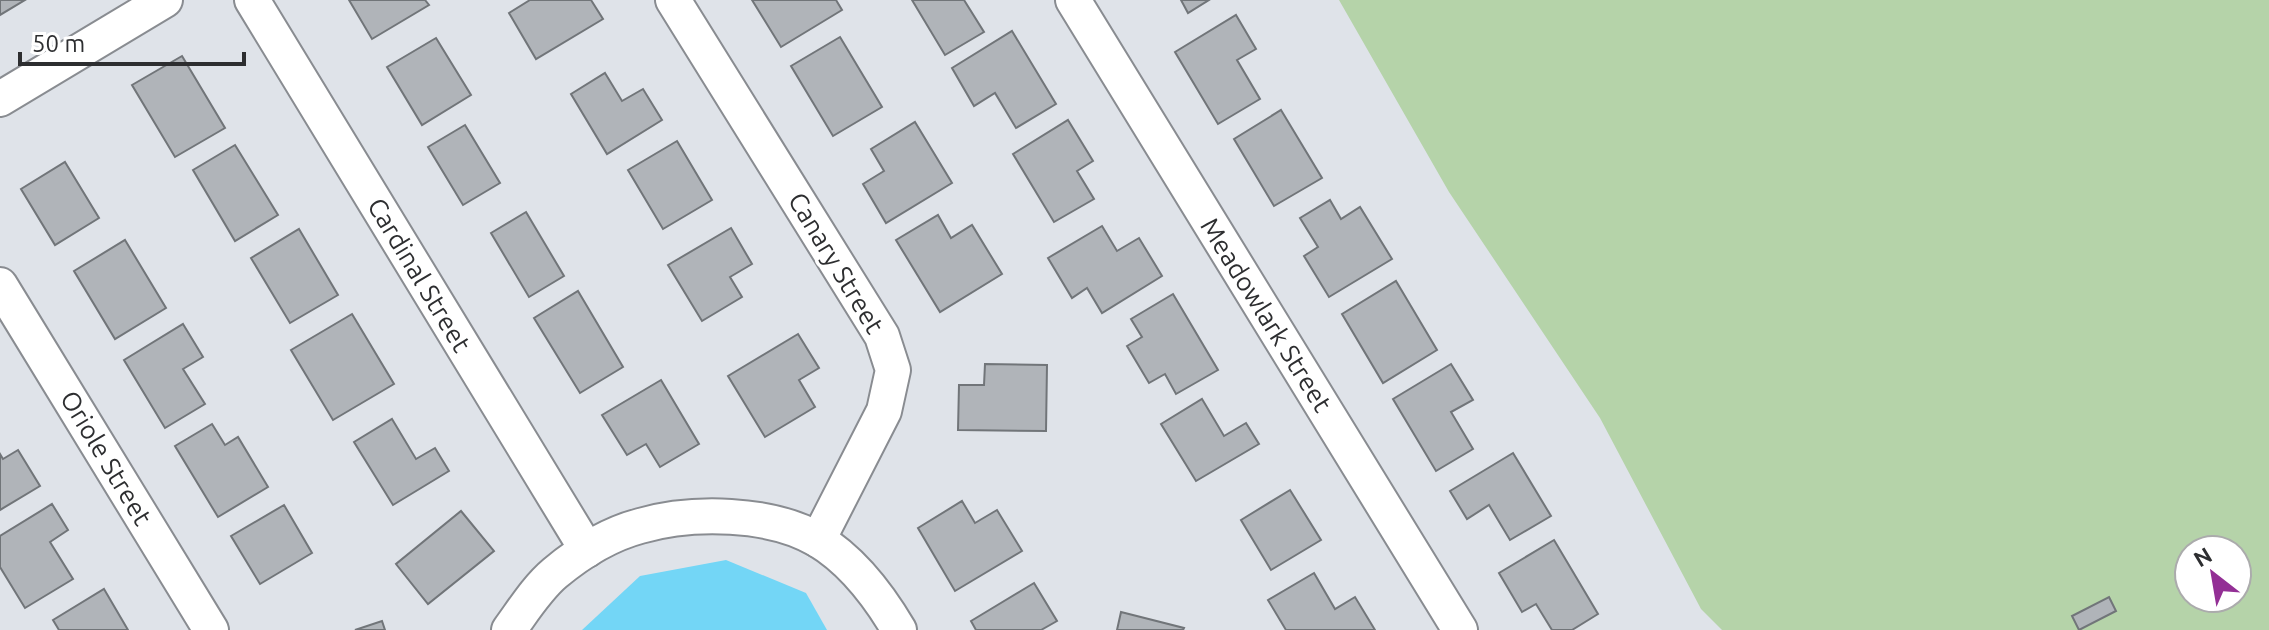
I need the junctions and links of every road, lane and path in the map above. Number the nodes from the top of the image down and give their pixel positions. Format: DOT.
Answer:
graph roads {
  1 [pos="165,0"];
  2 [pos="252,0"];
  3 [pos="673,0"];
  4 [pos="1073,0"];
  5 [pos="0,99"];
  6 [pos="0,285"];
  7 [pos="818,540"];
  8 [pos="587,550"];
  9 [pos="211,630"];
  10 [pos="509,630"];
  11 [pos="899,630"];
  12 [pos="1460,630"];
  1 -- 5 [label="street"];
  2 -- 8 [label="street, Cardinal Street"];
  3 -- 7 [label="street, Canary Street"];
  4 -- 12 [label="street, Meadowlark Street"];
  6 -- 9 [label="street, Oriole Street"];
  7 -- 8 [label="street"];
  7 -- 11 [label="street"];
  8 -- 10 [label="street"];
}
